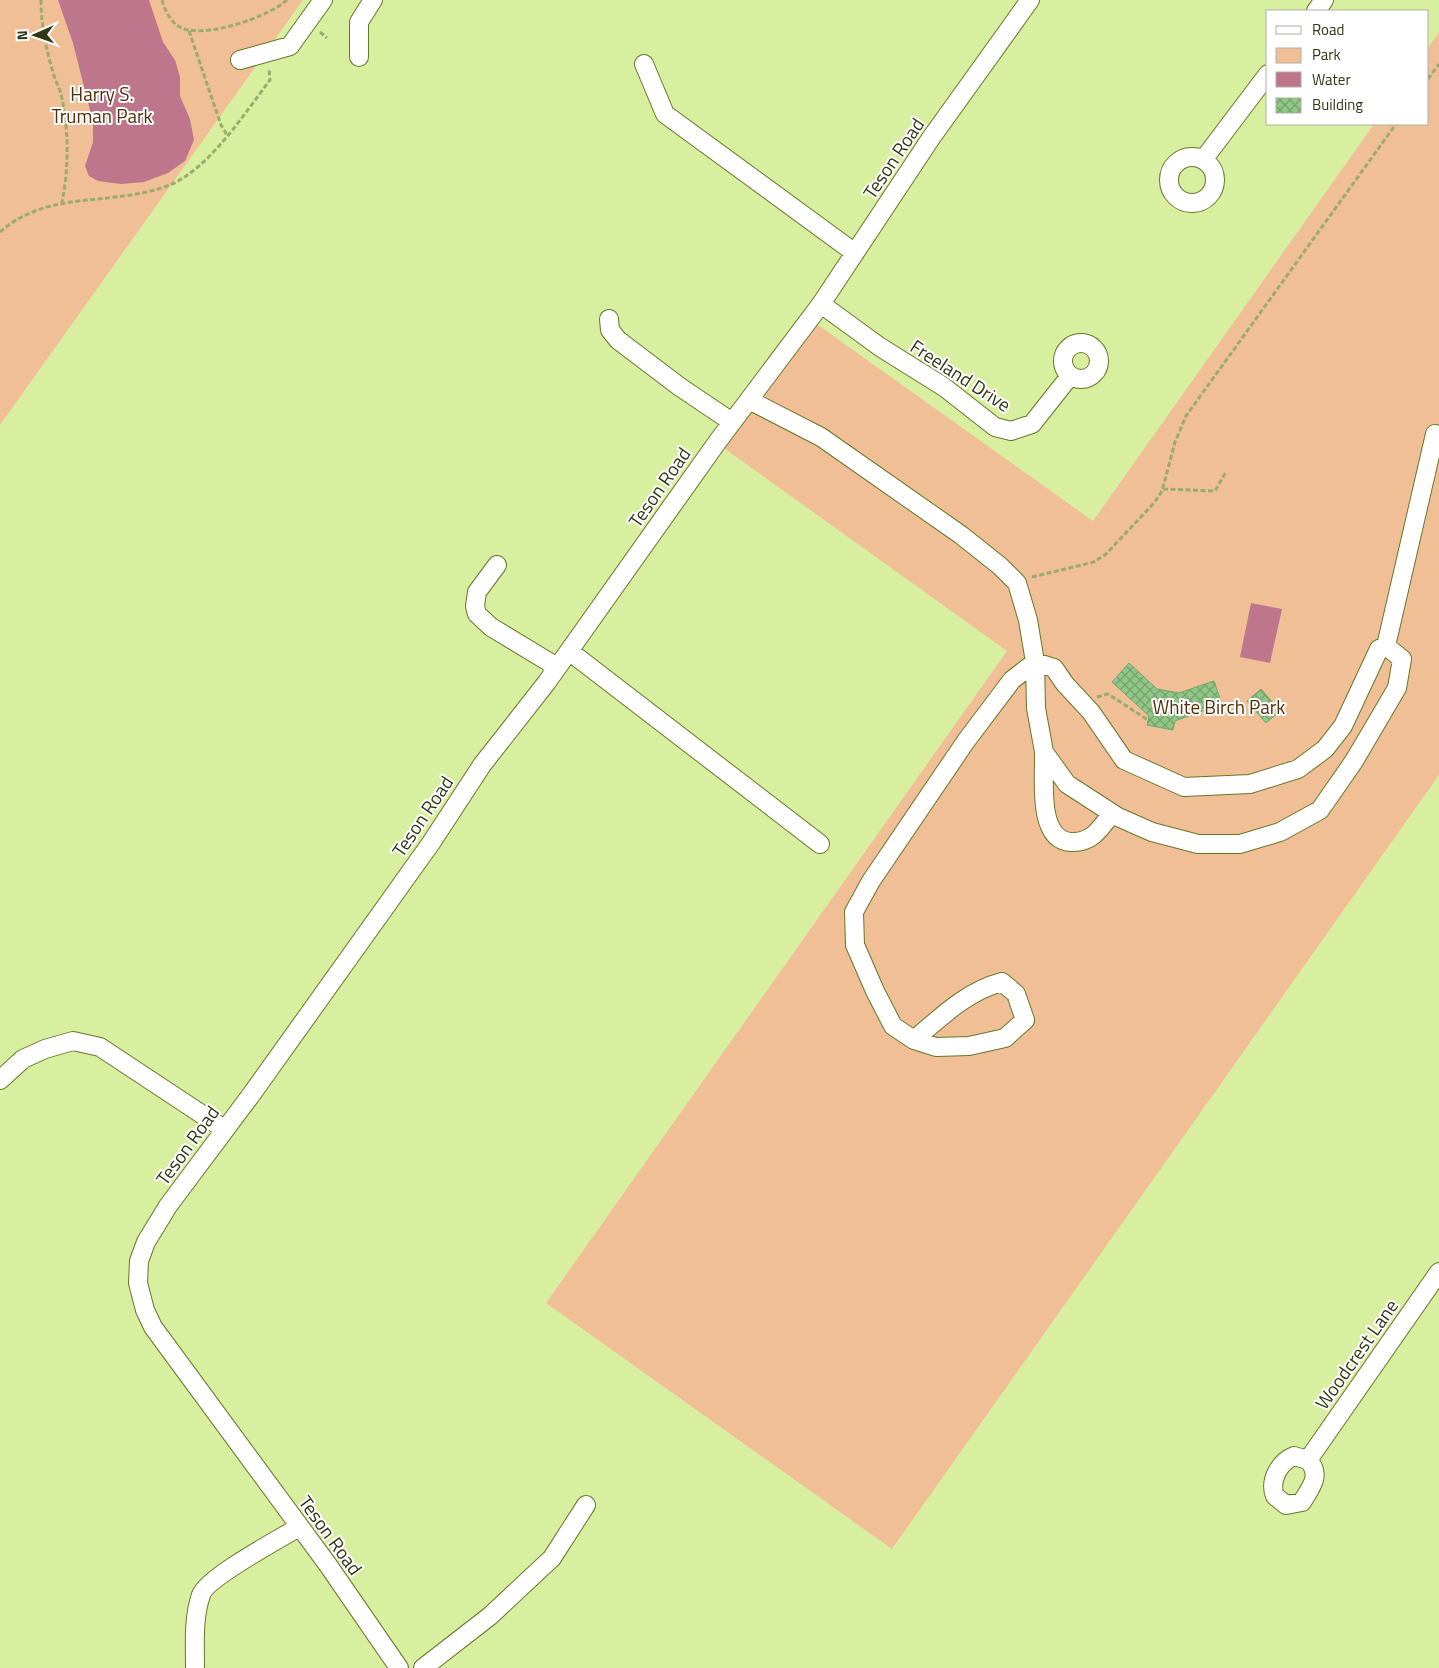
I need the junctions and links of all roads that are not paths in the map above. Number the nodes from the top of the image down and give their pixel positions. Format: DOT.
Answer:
graph roads {
  1 [pos="323,0"];
  2 [pos="373,0"];
  3 [pos="1030,0"];
  4 [pos="359,57"];
  5 [pos="240,60"];
  6 [pos="644,64"];
  7 [pos="1266,77"];
  8 [pos="1204,160"];
  9 [pos="855,253"];
  10 [pos="821,304"];
  11 [pos="609,319"];
  12 [pos="1070,376"];
  13 [pos="748,400"];
  14 [pos="732,422"];
  15 [pos="1435,434"];
  16 [pos="497,565"];
  17 [pos="1386,646"];
  18 [pos="568,650"];
  19 [pos="1035,662"];
  20 [pos="558,666"];
  21 [pos="1044,752"];
  22 [pos="1112,814"];
  23 [pos="820,844"];
  24 [pos="914,1040"];
  25 [pos="0,1080"];
  26 [pos="224,1129"];
  27 [pos="1439,1272"];
  28 [pos="1308,1460"];
  29 [pos="586,1505"];
  30 [pos="299,1527"];
  31 [pos="195,1668"];
  32 [pos="399,1668"];
  33 [pos="423,1668"];
  1 -- 5 [label="street"];
  2 -- 4 [label="street"];
  3 -- 9 [label="street, Teson Road"];
  6 -- 9 [label="street"];
  7 -- 8 [label="street"];
  9 -- 10 [label="street, Teson Road"];
  10 -- 12 [label="street, Freeland Drive"];
  10 -- 13 [label="street, Teson Road"];
  11 -- 14 [label="street"];
  13 -- 14 [label="street, Teson Road"];
  13 -- 19 [label="street"];
  14 -- 18 [label="street, Teson Road"];
  15 -- 17 [label="street"];
  16 -- 20 [label="street"];
  17 -- 19 [label="street"];
  17 -- 22 [label="street"];
  18 -- 20 [label="street, Teson Road"];
  18 -- 23 [label="street"];
  19 -- 21 [label="street"];
  19 -- 24 [label="street"];
  20 -- 26 [label="street, Teson Road"];
  21 -- 22 [label="street"];
  21 -- 22 [label="street"];
  24 -- 24 [label="street"];
  25 -- 26 [label="street"];
  26 -- 30 [label="street, Teson Road"];
  27 -- 28 [label="street, Woodcrest Lane"];
  29 -- 33 [label="street"];
  30 -- 31 [label="street"];
  30 -- 32 [label="street, Teson Road"];
}
